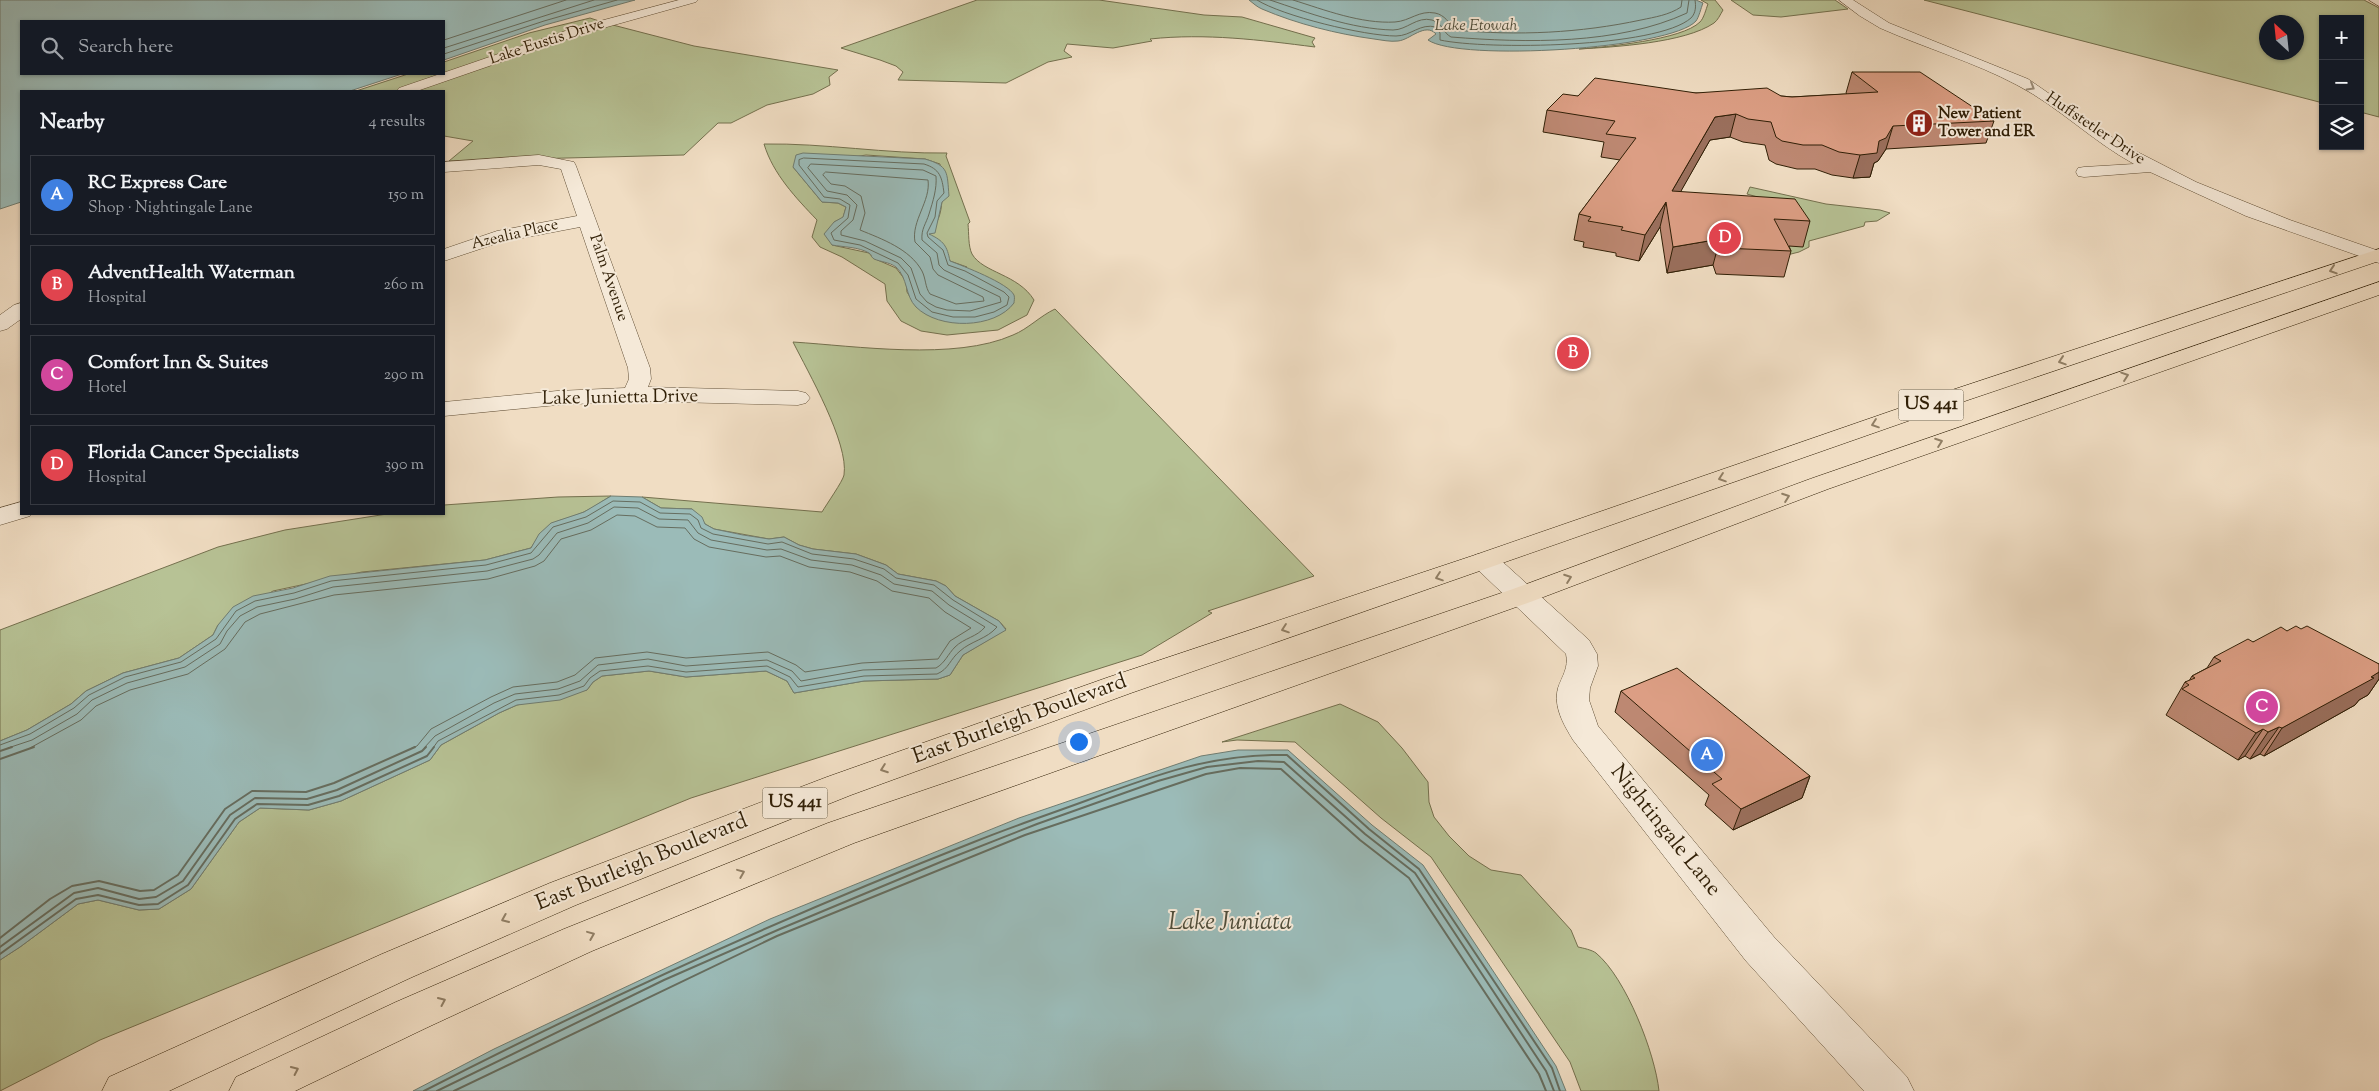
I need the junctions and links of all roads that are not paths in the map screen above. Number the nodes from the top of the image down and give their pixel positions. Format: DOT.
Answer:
graph roads {
  1 [pos="692,0"];
  2 [pos="1845,0"];
  3 [pos="1856,0"];
  4 [pos="2375,0"];
  5 [pos="2379,2"];
  6 [pos="2059,89"];
  7 [pos="407,90"];
  8 [pos="2080,102"];
  9 [pos="2178,166"];
  10 [pos="445,167"];
  11 [pos="2153,167"];
  12 [pos="2084,172"];
  13 [pos="587,220"];
  14 [pos="2378,253"];
  15 [pos="445,255"];
  16 [pos="2379,288"];
  17 [pos="20,310"];
  18 [pos="2200,315"];
  19 [pos="0,325"];
  20 [pos="633,394"];
  21 [pos="798,398"];
  22 [pos="2040,406"];
  23 [pos="445,410"];
  24 [pos="20,510"];
  25 [pos="0,517"];
  26 [pos="1485,561"];
  27 [pos="1523,595"];
  28 [pos="124,1091"];
  29 [pos="251,1091"];
  30 [pos="1892,1091"];
  1 -- 7 [label="street, Lake Eustis Drive"];
  2 -- 11 [label="street, Huffstetler Drive, one-way"];
  3 -- 6 [label="street, Huffstetler Drive"];
  4 -- 5 [label="street"];
  8 -- 9 [label="street, Huffstetler Drive"];
  9 -- 11 [label="street"];
  9 -- 14 [label="street, Huffstetler Drive"];
  10 -- 13 [label="street, Palm Avenue"];
  11 -- 12 [label="street"];
  11 -- 14 [label="street, Huffstetler Drive"];
  13 -- 15 [label="street, Azealia Place"];
  13 -- 20 [label="street, Palm Avenue"];
  14 -- 18 [label="main road, US 441, one-way"];
  22 -- 16 [label="main road, US 441, one-way"];
  17 -- 19 [label="street"];
  18 -- 22 [label="main road"];
  18 -- 26 [label="main road, US 441, one-way"];
  20 -- 21 [label="street, Lake Junietta Drive"];
  20 -- 23 [label="street, Lake Junietta Drive"];
  27 -- 22 [label="main road, US 441, one-way"];
  24 -- 25 [label="street"];
  26 -- 27 [label="street, Nightingale Lane"];
  26 -- 28 [label="main road, East Burleigh Boulevard / US 441, one-way"];
  29 -- 27 [label="main road, US 441, one-way"];
  27 -- 30 [label="street, Nightingale Lane"];
}
